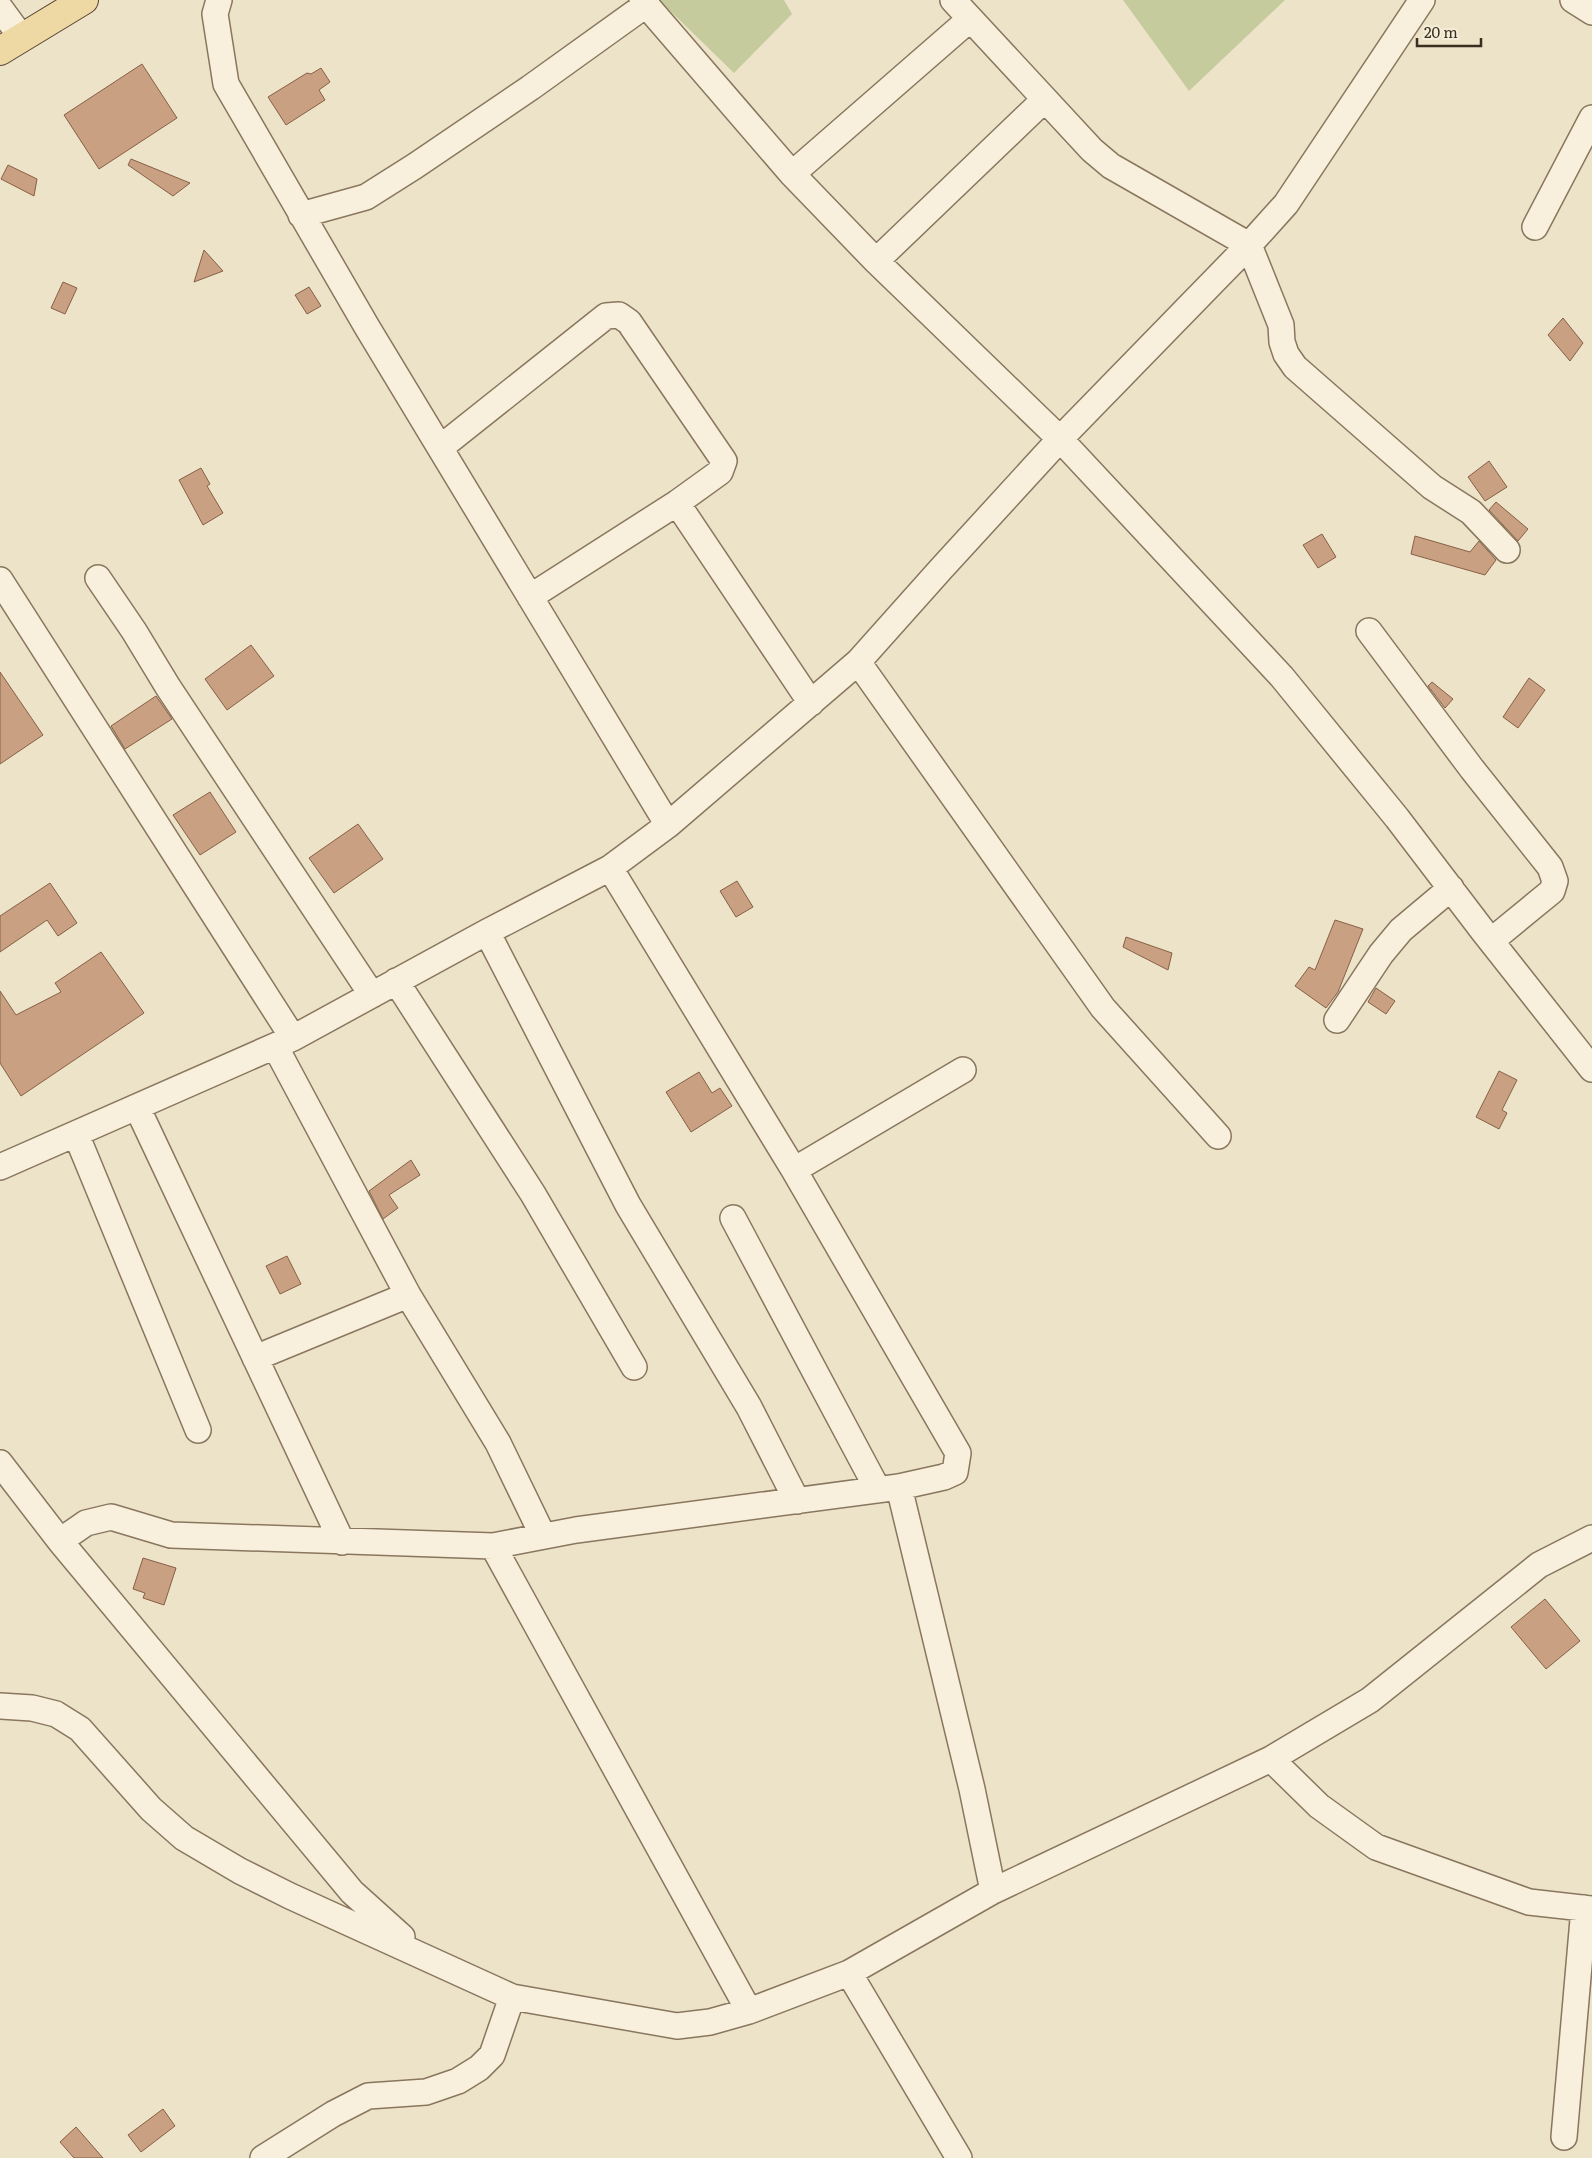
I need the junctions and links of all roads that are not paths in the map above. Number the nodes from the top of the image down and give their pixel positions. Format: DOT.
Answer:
graph roads {
  1 [pos="84,0"];
  2 [pos="219,0"];
  3 [pos="953,0"];
  4 [pos="1422,0"];
  5 [pos="1573,0"];
  6 [pos="644,2"];
  7 [pos="0,8"];
  8 [pos="1592,12"];
  9 [pos="970,19"];
  10 [pos="11,45"];
  11 [pos="1044,100"];
  12 [pos="1592,118"];
  13 [pos="792,174"];
  14 [pos="302,215"];
  15 [pos="1535,226"];
  16 [pos="1249,245"];
  17 [pos="876,261"];
  18 [pos="1060,439"];
  19 [pos="440,448"];
  20 [pos="677,503"];
  21 [pos="1507,550"];
  22 [pos="98,578"];
  23 [pos="0,580"];
  24 [pos="530,597"];
  25 [pos="1369,631"];
  26 [pos="858,662"];
  27 [pos="811,703"];
  28 [pos="668,825"];
  29 [pos="610,868"];
  30 [pos="1450,888"];
  31 [pos="487,932"];
  32 [pos="1491,941"];
  33 [pos="396,981"];
  34 [pos="372,995"];
  35 [pos="1337,1020"];
  36 [pos="284,1042"];
  37 [pos="1592,1069"];
  38 [pos="963,1070"];
  39 [pos="137,1106"];
  40 [pos="76,1134"];
  41 [pos="1218,1136"];
  42 [pos="0,1167"];
  43 [pos="794,1170"];
  44 [pos="733,1218"];
  45 [pos="408,1295"];
  46 [pos="256,1358"];
  47 [pos="634,1367"];
  48 [pos="198,1430"];
  49 [pos="0,1463"];
  50 [pos="889,1489"];
  51 [pos="797,1501"];
  52 [pos="543,1536"];
  53 [pos="1592,1538"];
  54 [pos="60,1541"];
  55 [pos="342,1542"];
  56 [pos="493,1546"];
  57 [pos="0,1706"];
  58 [pos="1271,1759"];
  59 [pos="993,1891"];
  60 [pos="1588,1908"];
  61 [pos="421,1954"];
  62 [pos="849,1973"];
  63 [pos="512,1996"];
  64 [pos="749,2011"];
  65 [pos="1564,2137"];
  66 [pos="263,2158"];
  67 [pos="959,2158"];
  1 -- 10 [label="main road"];
  2 -- 14 [label="street"];
  3 -- 9 [label="street"];
  4 -- 16 [label="street"];
  5 -- 8 [label="street"];
  6 -- 13 [label="street"];
  6 -- 14 [label="street"];
  7 -- 10 [label="street"];
  9 -- 11 [label="street"];
  9 -- 13 [label="street"];
  11 -- 16 [label="street"];
  11 -- 17 [label="street"];
  12 -- 15 [label="street"];
  13 -- 17 [label="street"];
  14 -- 19 [label="street"];
  16 -- 18 [label="street"];
  16 -- 21 [label="street"];
  17 -- 18 [label="street"];
  18 -- 26 [label="street"];
  18 -- 30 [label="street"];
  19 -- 20 [label="street"];
  19 -- 24 [label="street"];
  20 -- 24 [label="street"];
  20 -- 27 [label="street"];
  22 -- 34 [label="street"];
  23 -- 36 [label="street"];
  24 -- 28 [label="street"];
  25 -- 32 [label="street"];
  26 -- 27 [label="street"];
  26 -- 41 [label="street"];
  27 -- 28 [label="street"];
  28 -- 29 [label="street"];
  29 -- 31 [label="street"];
  29 -- 43 [label="street"];
  30 -- 32 [label="street"];
  30 -- 35 [label="street"];
  31 -- 33 [label="street"];
  31 -- 51 [label="street"];
  32 -- 37 [label="street"];
  33 -- 34 [label="street"];
  33 -- 47 [label="street"];
  34 -- 36 [label="street"];
  36 -- 39 [label="street"];
  36 -- 45 [label="street"];
  38 -- 43 [label="street"];
  39 -- 40 [label="street"];
  39 -- 46 [label="street"];
  40 -- 42 [label="street"];
  40 -- 48 [label="street"];
  43 -- 50 [label="street"];
  44 -- 50 [label="street"];
  45 -- 46 [label="street"];
  45 -- 52 [label="street"];
  46 -- 55 [label="street"];
  49 -- 54 [label="street"];
  50 -- 51 [label="street"];
  50 -- 59 [label="street"];
  51 -- 52 [label="street"];
  52 -- 56 [label="street"];
  53 -- 58 [label="street"];
  54 -- 55 [label="street"];
  54 -- 61 [label="street"];
  55 -- 56 [label="street"];
  56 -- 64 [label="street"];
  57 -- 61 [label="street"];
  58 -- 59 [label="street"];
  58 -- 60 [label="street"];
  59 -- 62 [label="street"];
  60 -- 65 [label="street"];
  61 -- 63 [label="street"];
  62 -- 64 [label="street"];
  62 -- 67 [label="street"];
  63 -- 64 [label="street"];
  63 -- 66 [label="street"];
}
